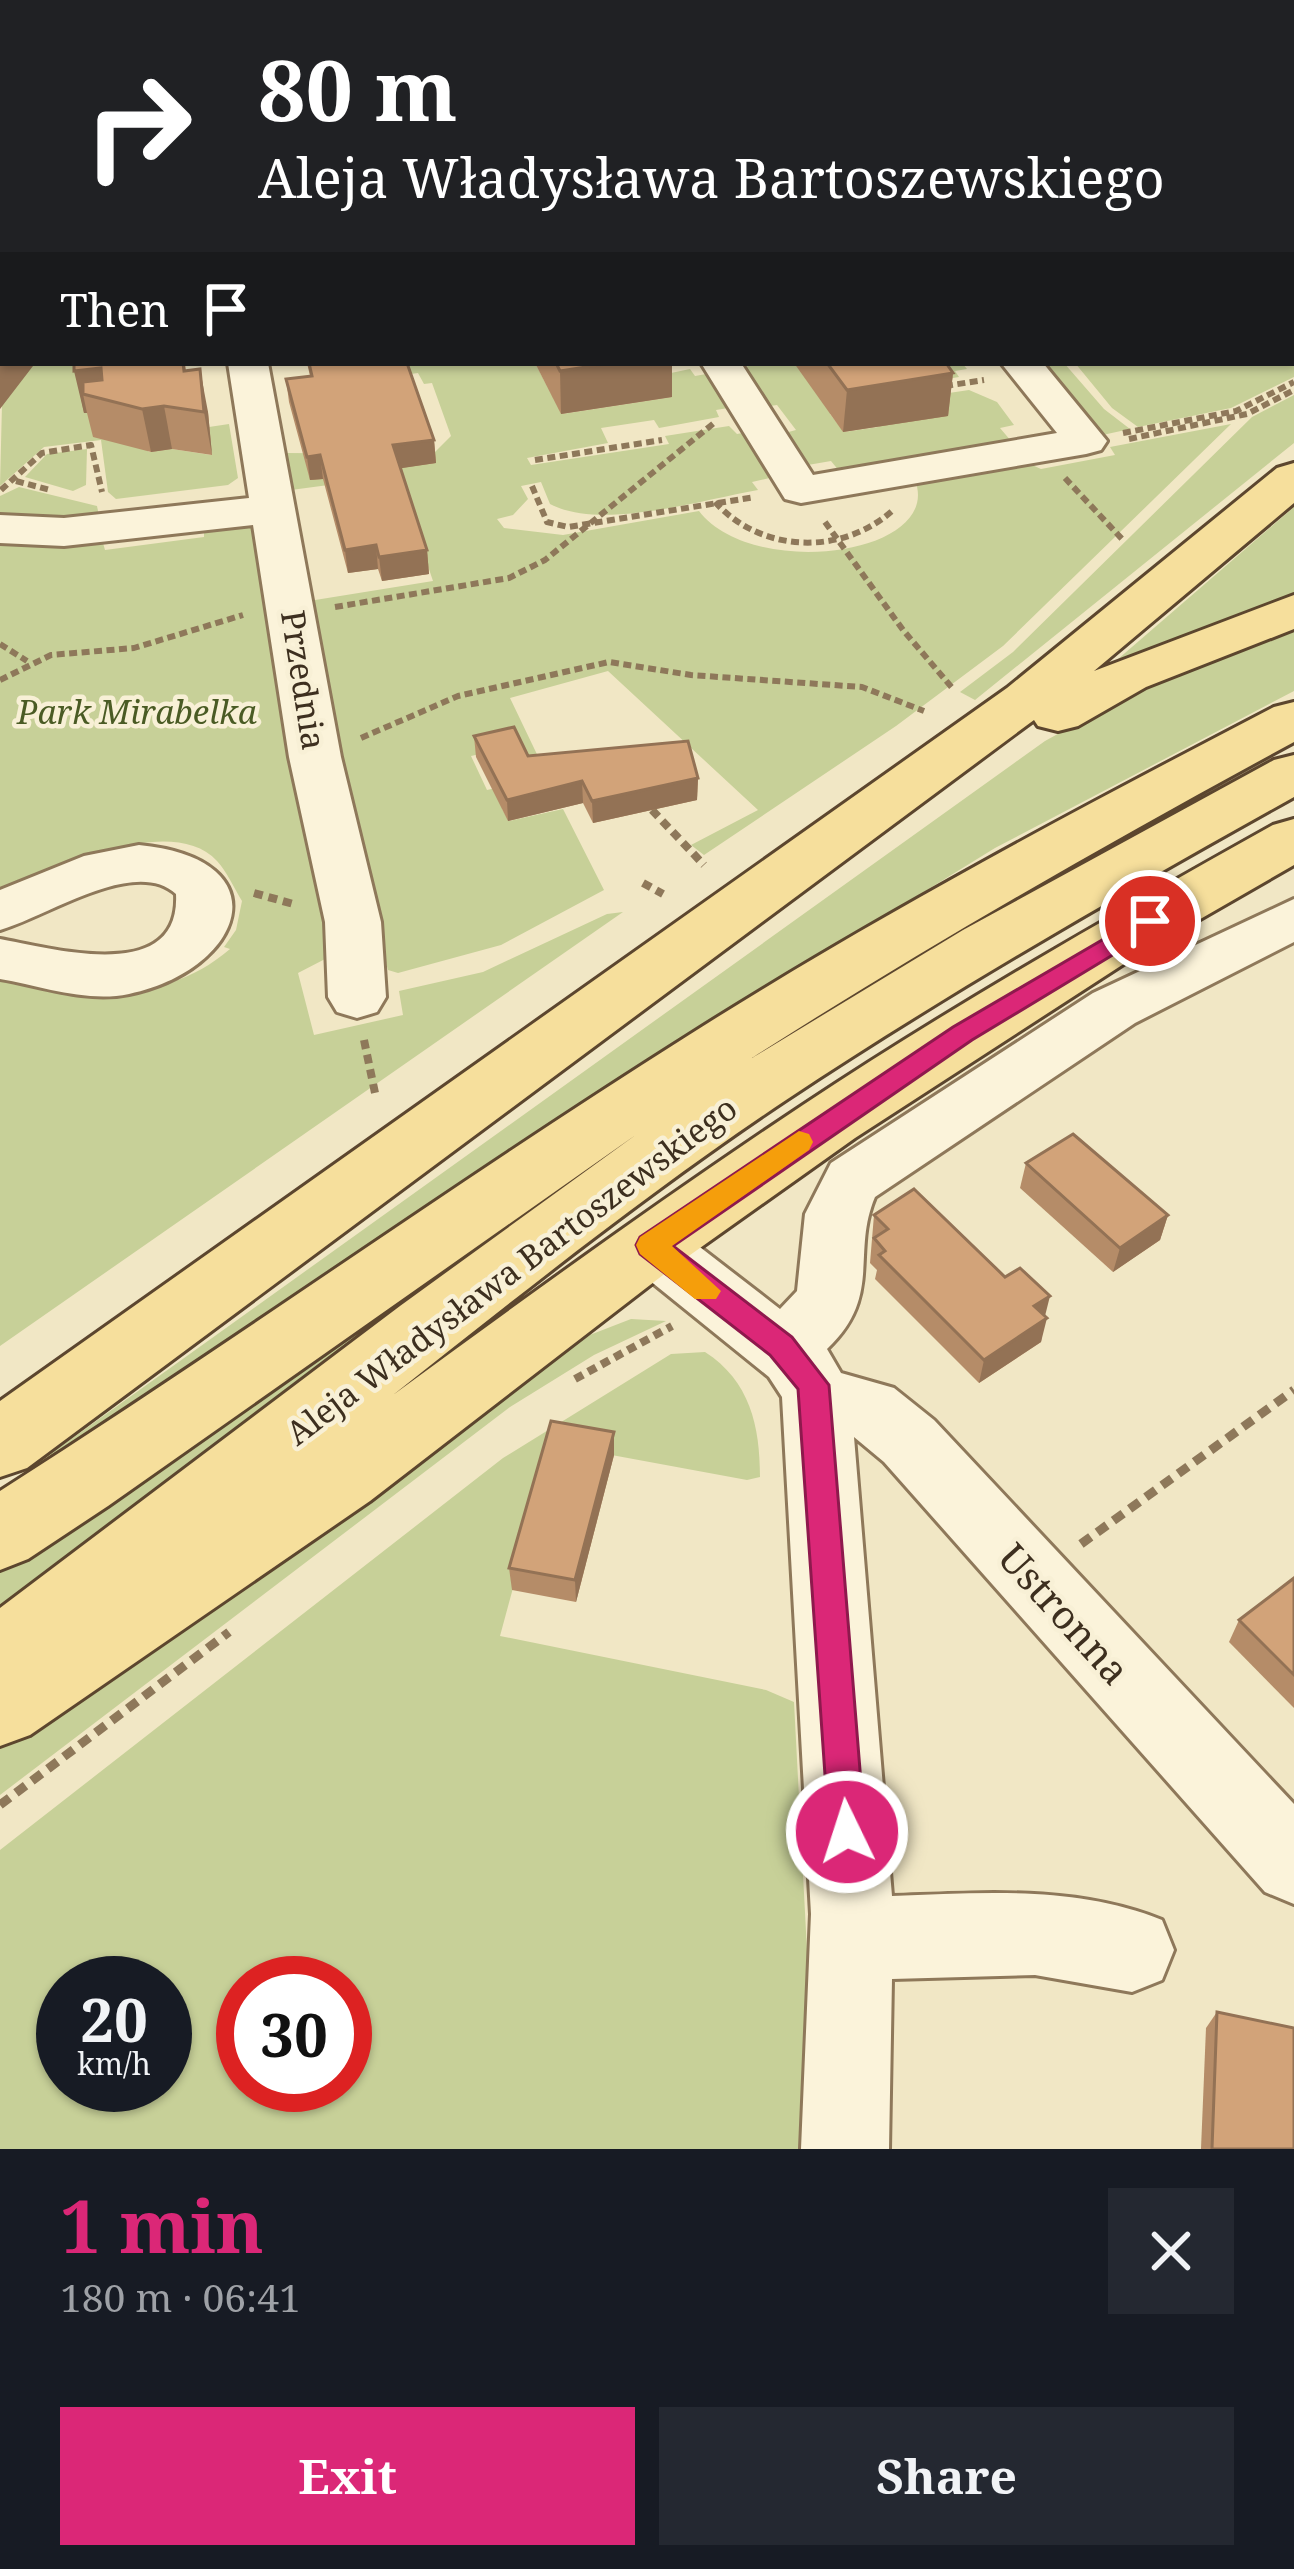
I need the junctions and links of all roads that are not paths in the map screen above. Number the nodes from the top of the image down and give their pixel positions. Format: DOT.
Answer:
graph roads {
  1 [pos="249,366"];
  2 [pos="724,366"];
  3 [pos="1003,371"];
  4 [pos="1294,478"];
  5 [pos="273,509"];
  6 [pos="0,529"];
  7 [pos="1294,611"];
  8 [pos="1294,719"];
  9 [pos="1294,773"];
  10 [pos="1294,839"];
  11 [pos="835,840"];
  12 [pos="0,911"];
  13 [pos="1294,918"];
  14 [pos="0,959"];
  15 [pos="357,997"];
  16 [pos="651,1245"];
  17 [pos="799,1372"];
  18 [pos="0,1444"];
  19 [pos="0,1534"];
  20 [pos="0,1657"];
  21 [pos="0,1706"];
  22 [pos="1294,1863"];
  23 [pos="852,1939"];
  24 [pos="1132,1950"];
  25 [pos="844,2149"];
  1 -- 5 [label="street, Przednia"];
  2 -- 3 [label="street"];
  4 -- 11 [label="main road"];
  5 -- 6 [label="street"];
  5 -- 15 [label="street, Przednia"];
  7 -- 11 [label="main road"];
  8 -- 19 [label="main road, Aleja Władysława Bartoszewskiego"];
  9 -- 20 [label="main road, Aleja Władysława Bartoszewskiego"];
  10 -- 16 [label="main road, Aleja Władysława Bartoszewskiego"];
  11 -- 18 [label="main road"];
  12 -- 14 [label="street"];
  13 -- 17 [label="street"];
  16 -- 17 [label="street"];
  16 -- 21 [label="main road, Aleja Władysława Bartoszewskiego"];
  17 -- 22 [label="street, Ustronna"];
  17 -- 23 [label="street"];
  23 -- 24 [label="street"];
  23 -- 25 [label="street"];
}
